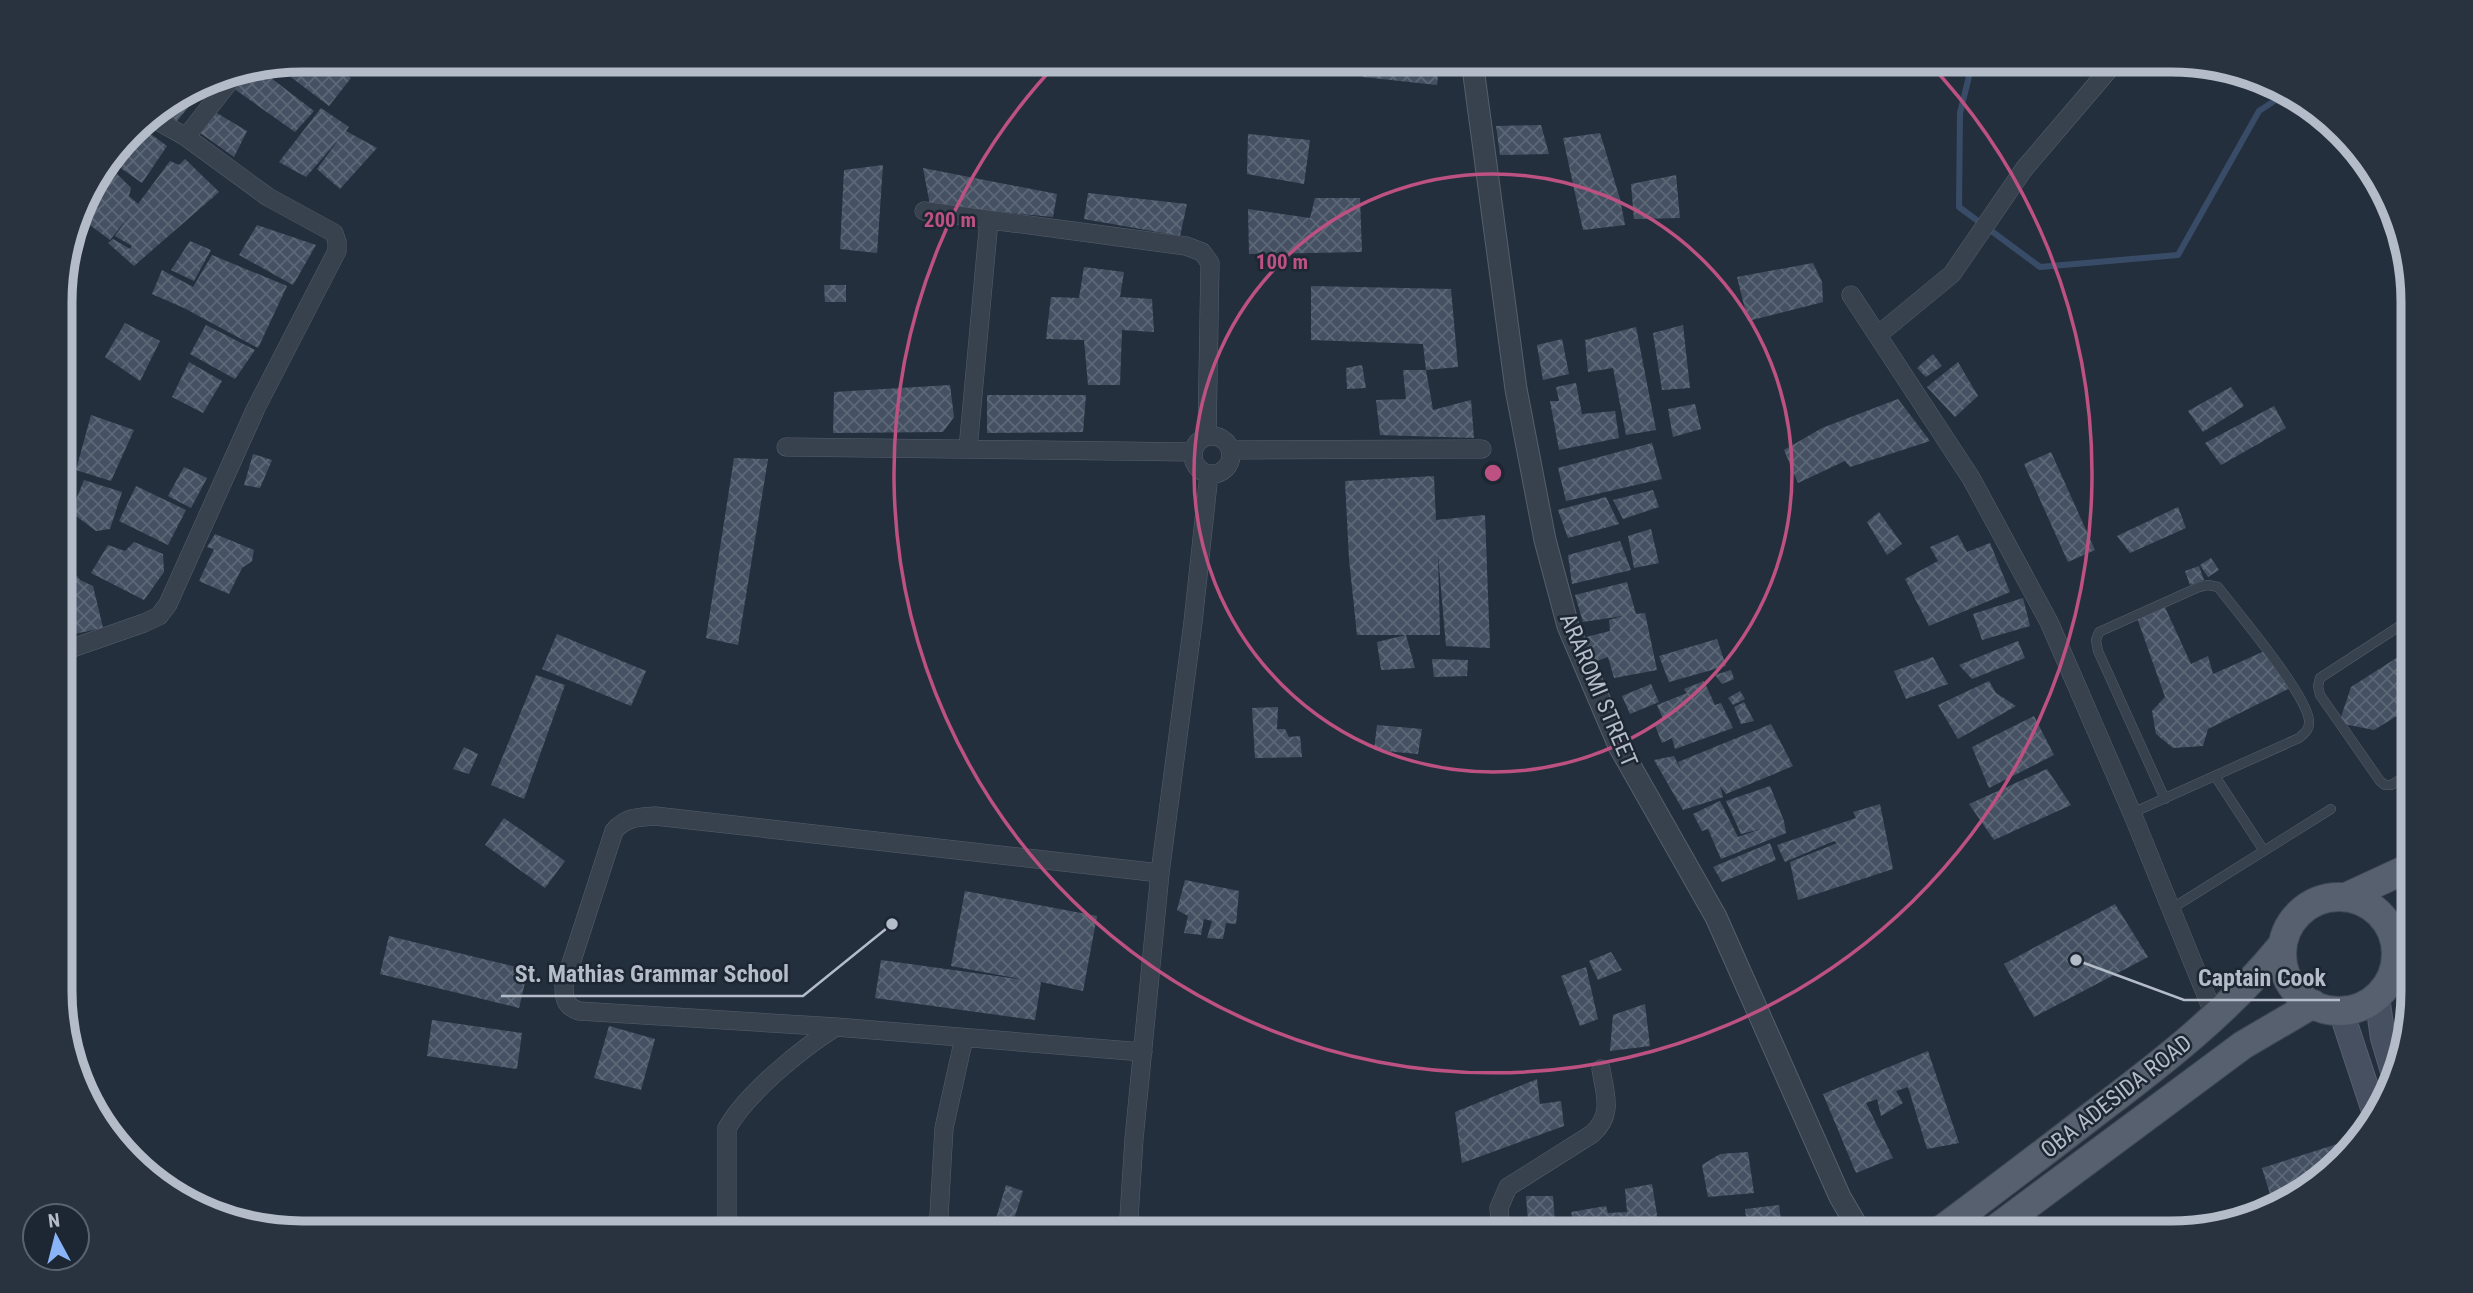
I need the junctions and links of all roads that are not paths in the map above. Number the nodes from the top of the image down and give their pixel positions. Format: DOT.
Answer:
graph roads {
  1 [pos="1474,72"];
  2 [pos="2106,72"];
  3 [pos="227,84"];
  4 [pos="159,122"];
  5 [pos="186,137"];
  6 [pos="924,211"];
  7 [pos="989,220"];
  8 [pos="1851,295"];
  9 [pos="1878,335"];
  10 [pos="1207,436"];
  11 [pos="786,447"];
  12 [pos="968,449"];
  13 [pos="1482,449"];
  14 [pos="1230,450"];
  15 [pos="1193,452"];
  16 [pos="1209,474"];
  17 [pos="2401,625"];
  18 [pos="72,648"];
  19 [pos="2215,776"];
  20 [pos="2401,780"];
  21 [pos="2165,799"];
  22 [pos="2331,809"];
  23 [pos="2132,813"];
  24 [pos="2264,851"];
  25 [pos="2401,872"];
  26 [pos="1160,873"];
  27 [pos="2346,897"];
  28 [pos="2171,909"];
  29 [pos="2283,944"];
  30 [pos="2401,957"];
  31 [pos="2395,965"];
  32 [pos="2377,997"];
  33 [pos="2313,1004"];
  34 [pos="2341,1011"];
  35 [pos="2215,1017"];
  36 [pos="836,1027"];
  37 [pos="964,1038"];
  38 [pos="1143,1052"];
  39 [pos="2390,1061"];
  40 [pos="1601,1069"];
  41 [pos="2372,1104"];
  42 [pos="727,1221"];
  43 [pos="939,1221"];
  44 [pos="1129,1221"];
  45 [pos="1501,1221"];
  46 [pos="1854,1221"];
  47 [pos="1953,1221"];
  48 [pos="2006,1221"];
  1 -- 46 [label="street, ARAROMI STREET"];
  2 -- 9 [label="street"];
  3 -- 5 [label="street"];
  4 -- 5 [label="street"];
  5 -- 18 [label="street"];
  6 -- 7 [label="street"];
  7 -- 10 [label="street"];
  7 -- 12 [label="street"];
  8 -- 9 [label="street"];
  9 -- 23 [label="street"];
  10 -- 14 [label="street"];
  10 -- 15 [label="street"];
  11 -- 12 [label="street"];
  12 -- 15 [label="street"];
  13 -- 14 [label="street"];
  14 -- 16 [label="street"];
  15 -- 16 [label="street"];
  16 -- 26 [label="street"];
  17 -- 20 [label="lane"];
  19 -- 21 [label="lane"];
  19 -- 21 [label="lane"];
  19 -- 24 [label="lane"];
  21 -- 23 [label="lane"];
  22 -- 24 [label="lane"];
  23 -- 28 [label="street"];
  24 -- 28 [label="lane"];
  25 -- 27 [label="main road"];
  26 -- 36 [label="street"];
  26 -- 38 [label="street"];
  27 -- 29 [label="main road"];
  27 -- 31 [label="main road"];
  28 -- 35 [label="street"];
  29 -- 33 [label="main road"];
  29 -- 35 [label="main road, OBA ADESIDA ROAD"];
  30 -- 31 [label="main road"];
  31 -- 32 [label="main road"];
  32 -- 34 [label="main road"];
  32 -- 39 [label="main road"];
  33 -- 34 [label="main road"];
  33 -- 48 [label="main road, OBA ADESIDA ROAD"];
  34 -- 41 [label="main road"];
  35 -- 47 [label="main road, OBA ADESIDA ROAD"];
  36 -- 37 [label="street"];
  36 -- 42 [label="street"];
  37 -- 38 [label="street"];
  37 -- 43 [label="street"];
  38 -- 44 [label="street"];
  40 -- 45 [label="street"];
}
